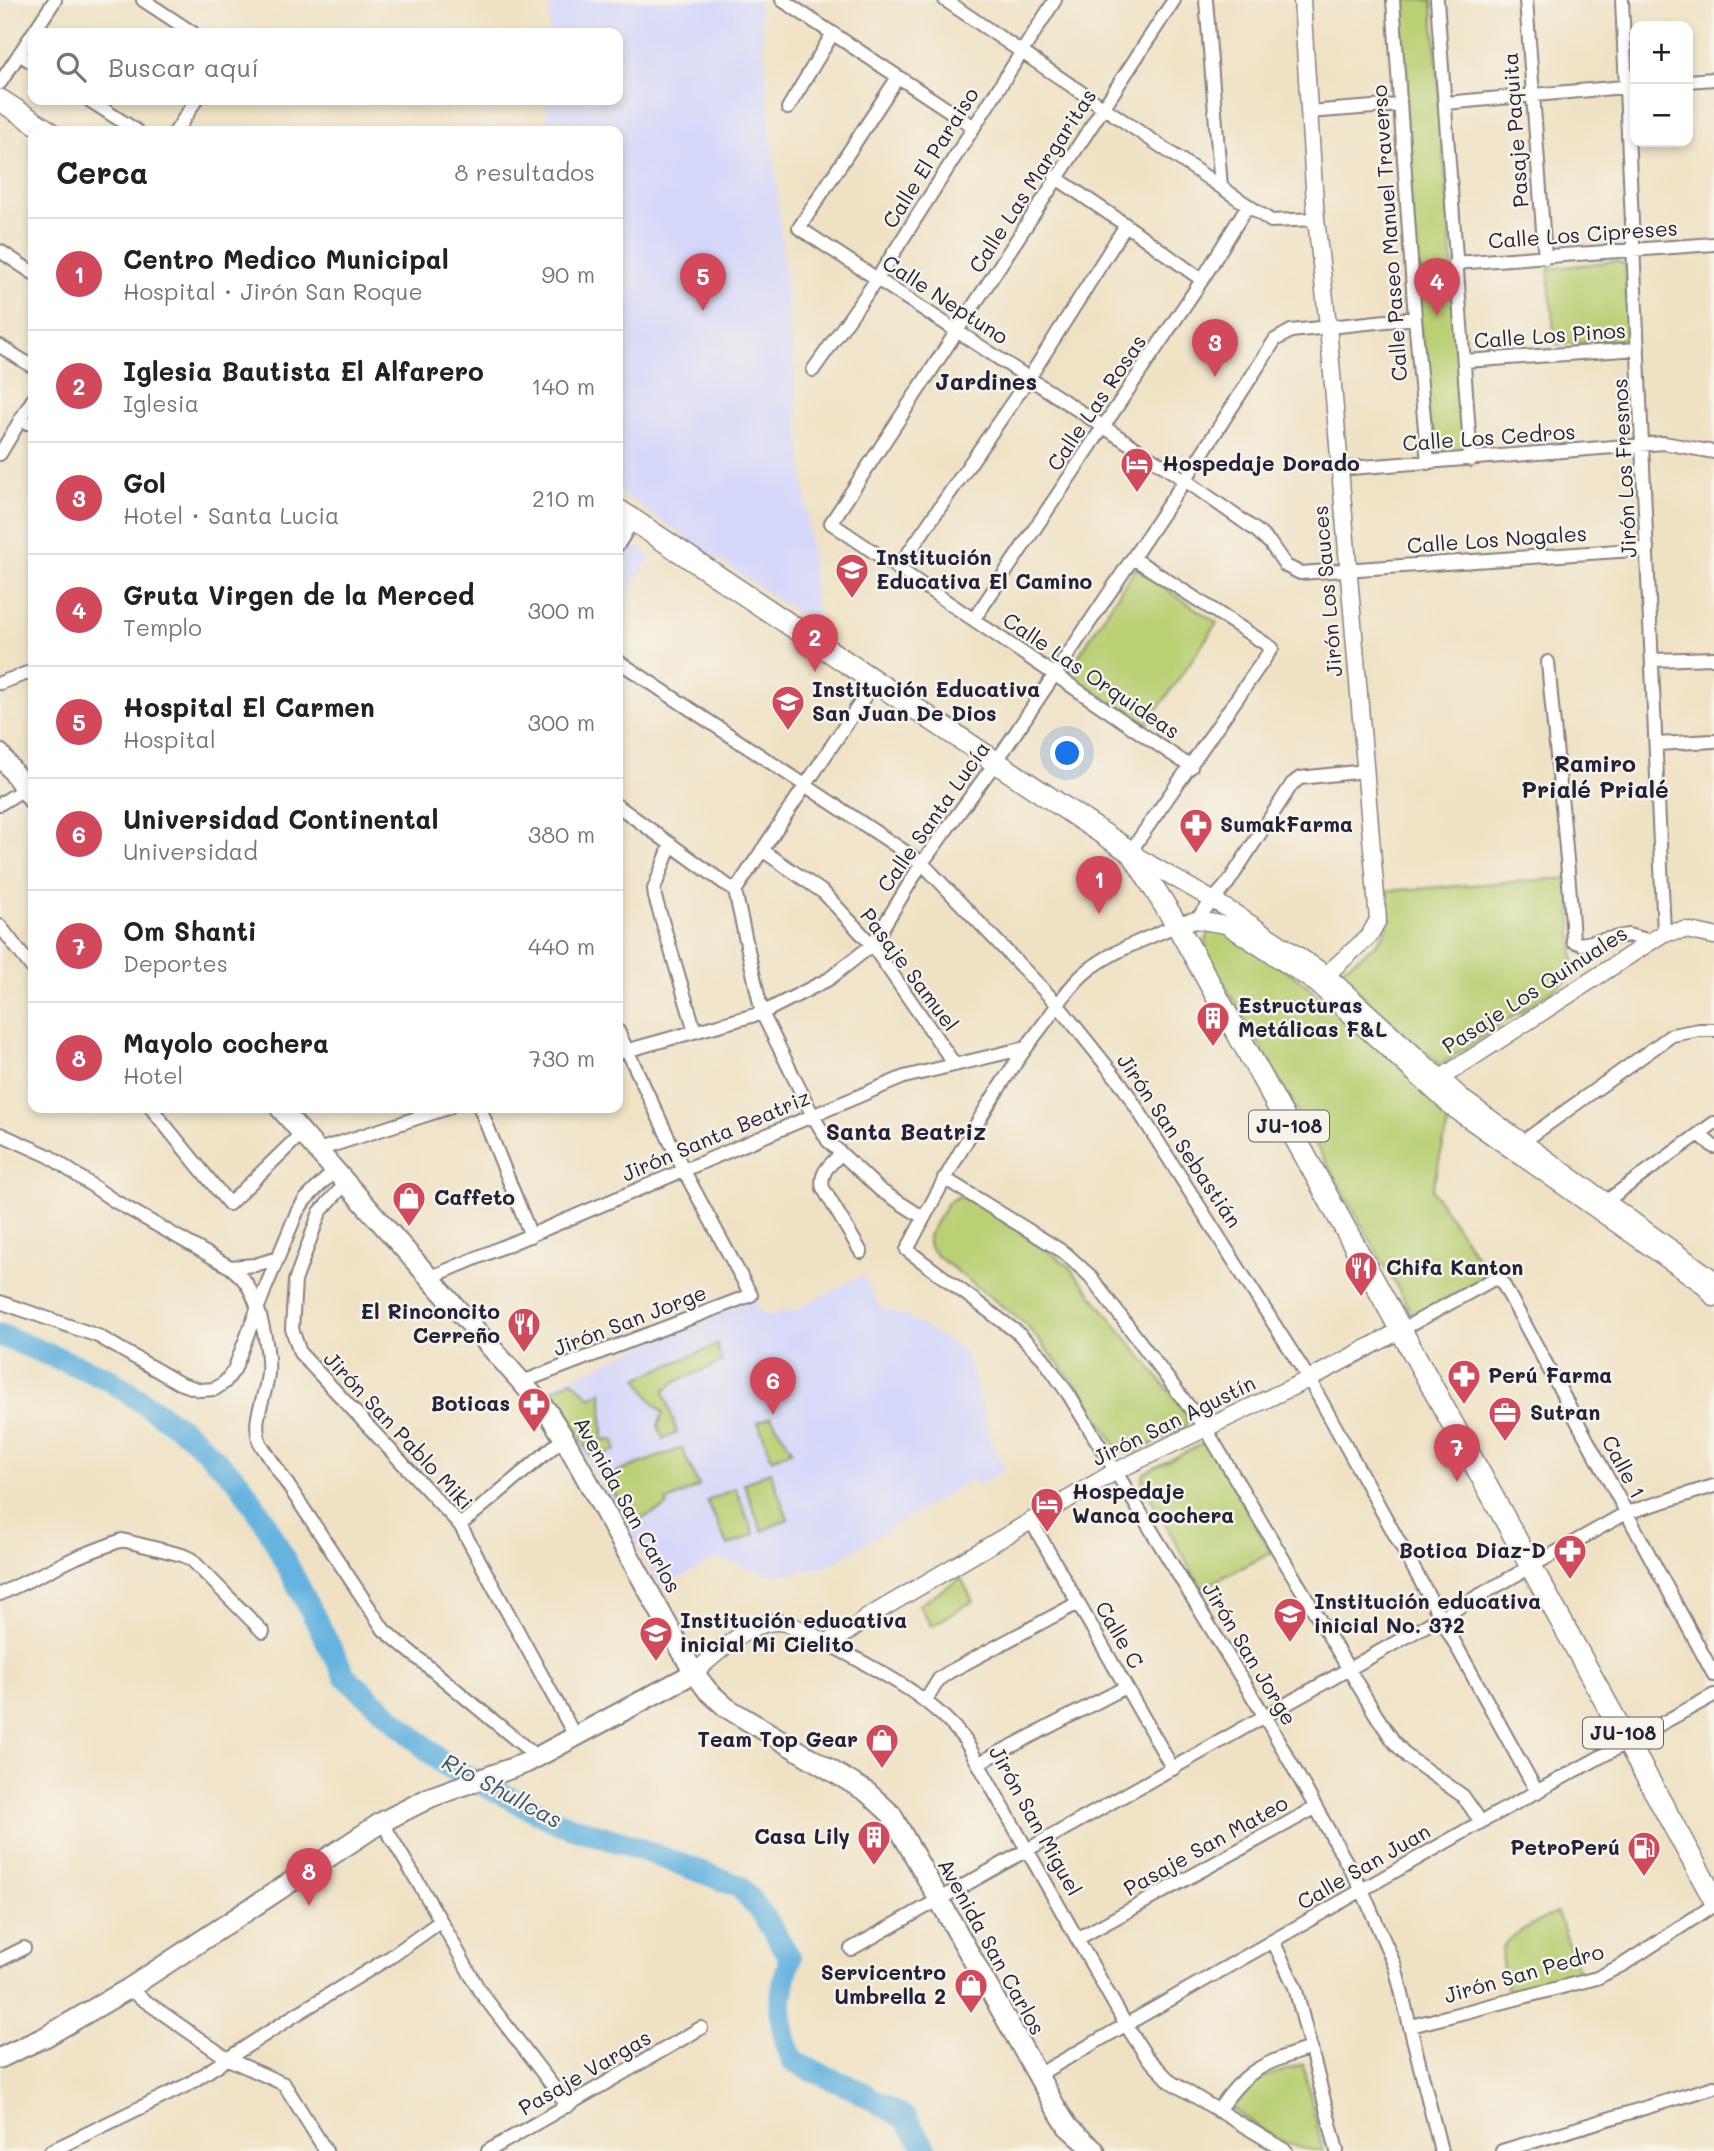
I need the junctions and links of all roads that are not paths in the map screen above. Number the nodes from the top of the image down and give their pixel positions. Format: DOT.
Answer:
graph roads {
  1 [pos="55,0"];
  2 [pos="143,0"];
  3 [pos="782,0"];
  4 [pos="945,0"];
  5 [pos="1055,0"];
  6 [pos="1174,0"];
  7 [pos="1206,0"];
  8 [pos="1302,0"];
  9 [pos="1393,0"];
  10 [pos="1437,0"];
  11 [pos="1526,0"];
  12 [pos="1622,0"];
  13 [pos="36,28"];
  14 [pos="185,28"];
  15 [pos="833,33"];
  16 [pos="28,40"];
  17 [pos="1022,52"];
  18 [pos="19,54"];
  19 [pos="28,60"];
  20 [pos="898,77"];
  21 [pos="1714,79"];
  22 [pos="1693,81"];
  23 [pos="1630,86"];
  24 [pos="1533,95"];
  25 [pos="1,98"];
  26 [pos="1445,103"];
  27 [pos="97,105"];
  28 [pos="193,105"];
  29 [pos="1400,105"];
  30 [pos="788,108"];
  31 [pos="1103,108"];
  32 [pos="1308,112"];
  33 [pos="41,126"];
  34 [pos="129,126"];
  35 [pos="179,126"];
  36 [pos="974,127"];
  37 [pos="1631,147"];
  38 [pos="1055,177"];
  39 [pos="1222,187"];
  40 [pos="1248,205"];
  41 [pos="1316,219"];
  42 [pos="1126,225"];
  43 [pos="1714,244"];
  44 [pos="1634,250"];
  45 [pos="0,251"];
  46 [pos="1545,258"];
  47 [pos="1455,263"];
  48 [pos="28,270"];
  49 [pos="877,279"];
  50 [pos="1202,280"];
  51 [pos="1415,318"];
  52 [pos="1328,326"];
  53 [pos="958,332"];
  54 [pos="0,346"];
  55 [pos="1638,349"];
  56 [pos="1465,361"];
  57 [pos="28,364"];
  58 [pos="813,370"];
  59 [pos="1029,379"];
  60 [pos="28,407"];
  61 [pos="20,420"];
  62 [pos="28,423"];
  63 [pos="1104,427"];
  64 [pos="1643,445"];
  65 [pos="1714,452"];
  66 [pos="0,454"];
  67 [pos="1471,460"];
  68 [pos="1428,463"];
  69 [pos="1339,469"];
  70 [pos="1185,480"];
  71 [pos="625,515"];
  72 [pos="831,523"];
  73 [pos="1648,549"];
  74 [pos="1133,558"];
  75 [pos="898,568"];
  76 [pos="1348,570"];
  77 [pos="974,619"];
  78 [pos="1714,658"];
  79 [pos="1653,660"];
  80 [pos="1548,662"];
  81 [pos="623,664"];
  82 [pos="28,673"];
  83 [pos="1055,674"];
  84 [pos="875,681"];
  85 [pos="0,683"];
  86 [pos="1714,741"];
  87 [pos="1656,744"];
  88 [pos="0,754"];
  89 [pos="996,762"];
  90 [pos="1191,767"];
  91 [pos="1365,771"];
  92 [pos="806,785"];
  93 [pos="28,789"];
  94 [pos="28,792"];
  95 [pos="0,804"];
  96 [pos="623,810"];
  97 [pos="671,844"];
  98 [pos="762,850"];
  99 [pos="1131,853"];
  100 [pos="922,863"];
  101 [pos="735,891"];
  102 [pos="1213,899"];
  103 [pos="1187,923"];
  104 [pos="0,926"];
  105 [pos="1714,936"];
  106 [pos="1658,937"];
  107 [pos="872,946"];
  108 [pos="28,962"];
  109 [pos="1321,979"];
  110 [pos="1058,1004"];
  111 [pos="762,1013"];
  112 [pos="1714,1030"];
  113 [pos="695,1031"];
  114 [pos="1025,1048"];
  115 [pos="623,1051"];
  116 [pos="623,1053"];
  117 [pos="956,1065"];
  118 [pos="1434,1081"];
  119 [pos="155,1113"];
  120 [pos="284,1113"];
  121 [pos="433,1113"];
  122 [pos="482,1113"];
  123 [pos="813,1116"];
  124 [pos="1714,1123"];
  125 [pos="302,1133"];
  126 [pos="0,1134"];
  127 [pos="1699,1134"];
  128 [pos="1524,1141"];
  129 [pos="1714,1147"];
  130 [pos="318,1150"];
  131 [pos="841,1154"];
  132 [pos="684,1171"];
  133 [pos="341,1176"];
  134 [pos="944,1178"];
  135 [pos="1601,1206"];
  136 [pos="924,1217"];
  137 [pos="531,1236"];
  138 [pos="861,1252"];
  139 [pos="278,1258"];
  140 [pos="230,1267"];
  141 [pos="429,1278"];
  142 [pos="1714,1279"];
  143 [pos="1714,1298"];
  144 [pos="0,1302"];
  145 [pos="257,1310"];
  146 [pos="1401,1330"];
  147 [pos="1309,1379"];
  148 [pos="522,1382"];
  149 [pos="1206,1429"];
  150 [pos="564,1437"];
  151 [pos="1116,1471"];
  152 [pos="1714,1486"];
  153 [pos="1626,1513"];
  154 [pos="1031,1521"];
  155 [pos="460,1525"];
  156 [pos="1531,1567"];
  157 [pos="0,1594"];
  158 [pos="1078,1603"];
  159 [pos="1441,1618"];
  160 [pos="263,1632"];
  161 [pos="825,1642"];
  162 [pos="1349,1670"];
  163 [pos="694,1673"];
  164 [pos="1714,1675"];
  165 [pos="1126,1687"];
  166 [pos="1714,1695"];
  167 [pos="926,1700"];
  168 [pos="1265,1717"];
  169 [pos="575,1736"];
  170 [pos="1628,1742"];
  171 [pos="531,1760"];
  172 [pos="979,1763"];
  173 [pos="1173,1769"];
  174 [pos="1536,1792"];
  175 [pos="1315,1808"];
  176 [pos="382,1822"];
  177 [pos="1480,1822"];
  178 [pos="1028,1851"];
  179 [pos="1362,1891"];
  180 [pos="1714,1899"];
  181 [pos="939,1900"];
  182 [pos="1714,1905"];
  183 [pos="441,1921"];
  184 [pos="1077,1939"];
  185 [pos="1273,1941"];
  186 [pos="24,1948"];
  187 [pos="851,1949"];
  188 [pos="0,1960"];
  189 [pos="128,1989"];
  190 [pos="1126,2025"];
  191 [pos="1410,2026"];
  192 [pos="701,2028"];
  193 [pos="1311,2048"];
  194 [pos="0,2058"];
  195 [pos="228,2059"];
  196 [pos="1036,2076"];
  197 [pos="1714,2087"];
  198 [pos="568,2106"];
  199 [pos="1218,2111"];
  200 [pos="1092,2150"];
  201 [pos="51,2151"];
  202 [pos="326,2151"];
  203 [pos="488,2151"];
  204 [pos="1286,2151"];
  205 [pos="1337,2151"];
  206 [pos="1441,2151"];
  207 [pos="1502,2151"];
  1 -- 13 [label="street"];
  2 -- 14 [label="street"];
  3 -- 15 [label="street"];
  4 -- 17 [label="street"];
  5 -- 17 [label="street, Calle El Paraiso"];
  6 -- 31 [label="street, Calle Las Margaritas"];
  7 -- 39 [label="street"];
  8 -- 32 [label="street, Jirón Los Sauces"];
  9 -- 29 [label="street, Calle Paseo Manuel Traverso"];
  10 -- 26 [label="street"];
  11 -- 24 [label="street, Pasaje Paquita"];
  12 -- 23 [label="street, Jirón Los Fresnos"];
  15 -- 20 [label="street"];
  15 -- 30 [label="street"];
  16 -- 18 [label="street"];
  17 -- 31 [label="street"];
  17 -- 36 [label="street, Calle El Paraiso"];
  18 -- 19 [label="street"];
  18 -- 25 [label="street"];
  20 -- 36 [label="street"];
  20 -- 49 [label="street, Calle Neptuno"];
  21 -- 22 [label="street"];
  23 -- 24 [label="street"];
  24 -- 26 [label="street"];
  24 -- 46 [label="street, Pasaje Paquita"];
  25 -- 33 [label="main road"];
  26 -- 47 [label="street"];
  27 -- 34 [label="street"];
  28 -- 35 [label="street"];
  29 -- 32 [label="street"];
  29 -- 51 [label="street, Calle Paseo Manuel Traverso"];
  31 -- 38 [label="street, Calle Las Margaritas"];
  31 -- 39 [label="street"];
  32 -- 41 [label="street, Jirón Los Sauces"];
  36 -- 49 [label="street, Calle El Paraiso"];
  37 -- 44 [label="street, Jirón Los Fresnos"];
  38 -- 42 [label="street"];
  38 -- 53 [label="street, Calle Las Margaritas"];
  39 -- 40 [label="street"];
  40 -- 41 [label="street"];
  40 -- 50 [label="street, Calle Las Rosas"];
  41 -- 52 [label="street, Jirón Los Sauces"];
  42 -- 50 [label="street"];
  42 -- 59 [label="street"];
  43 -- 44 [label="street, Calle Los Cipreses"];
  44 -- 46 [label="street, Calle Los Cipreses"];
  44 -- 55 [label="street, Jirón Los Fresnos"];
  45 -- 48 [label="street"];
  46 -- 47 [label="street, Calle Los Cipreses"];
  47 -- 56 [label="street"];
  49 -- 53 [label="street, Calle Neptuno"];
  49 -- 58 [label="street, Calle El Paraiso"];
  50 -- 63 [label="street, Calle Las Rosas"];
  51 -- 52 [label="street, Calle Santa Lucía"];
  51 -- 68 [label="street, Calle Paseo Manuel Traverso"];
  52 -- 69 [label="street, Jirón Los Sauces"];
  52 -- 70 [label="street, Calle Santa Lucía"];
  53 -- 59 [label="street, Calle Neptuno"];
  53 -- 72 [label="street, Calle Las Margaritas"];
  54 -- 57 [label="street"];
  55 -- 56 [label="street, Calle Los Pinos"];
  55 -- 64 [label="street, Jirón Los Fresnos"];
  56 -- 67 [label="street"];
  59 -- 63 [label="street, Calle Neptuno"];
  59 -- 75 [label="street"];
  60 -- 61 [label="street"];
  61 -- 62 [label="street"];
  61 -- 66 [label="street"];
  63 -- 70 [label="street, Calle Neptuno"];
  63 -- 77 [label="street, Calle Las Rosas"];
  64 -- 65 [label="street, Calle Los Cedros"];
  64 -- 67 [label="street, Calle Los Cedros"];
  64 -- 73 [label="street, Jirón Los Fresnos"];
  67 -- 68 [label="street, Calle Los Cedros"];
  68 -- 69 [label="street, Calle Los Cedros"];
  69 -- 76 [label="street, Jirón Los Sauces"];
  70 -- 74 [label="street, Calle Santa Lucía"];
  70 -- 76 [label="street, Calle Neptuno"];
  71 -- 84 [label="main road, JU-108"];
  72 -- 75 [label="street, Calle Las Orquideas"];
  73 -- 76 [label="street, Calle Los Nogales"];
  73 -- 79 [label="street, Jirón Los Fresnos"];
  74 -- 83 [label="street, Calle Santa Lucía"];
  74 -- 90 [label="street"];
  75 -- 77 [label="street, Calle Las Orquideas"];
  76 -- 91 [label="street, Jirón Los Sauces"];
  77 -- 83 [label="street, Calle Las Orquideas"];
  78 -- 79 [label="street"];
  79 -- 87 [label="street, Jirón Los Fresnos"];
  80 -- 106 [label="street"];
  81 -- 92 [label="street, Jirón San Sebastián"];
  82 -- 85 [label="street"];
  83 -- 89 [label="street, Calle Santa Lucía"];
  83 -- 90 [label="street, Calle Las Orquideas"];
  84 -- 89 [label="main road, JU-108"];
  84 -- 92 [label="street"];
  86 -- 87 [label="street"];
  87 -- 106 [label="street, Jirón Los Fresnos"];
  88 -- 93 [label="main road"];
  89 -- 99 [label="main road, JU-108"];
  89 -- 100 [label="street, Calle Santa Lucía"];
  90 -- 99 [label="street"];
  91 -- 102 [label="street"];
  91 -- 109 [label="street, Jirón Los Sauces"];
  92 -- 98 [label="street"];
  92 -- 100 [label="street, Jirón San Sebastián"];
  94 -- 95 [label="street"];
  96 -- 97 [label="street"];
  97 -- 101 [label="street"];
  97 -- 113 [label="street"];
  98 -- 101 [label="street"];
  98 -- 107 [label="street, Pasaje Samuel"];
  99 -- 102 [label="street"];
  99 -- 103 [label="main road, JU-108"];
  100 -- 107 [label="street, Calle Santa Lucía"];
  100 -- 110 [label="street, Jirón San Sebastián"];
  101 -- 111 [label="street"];
  102 -- 103 [label="street"];
  102 -- 109 [label="street"];
  103 -- 109 [label="street"];
  103 -- 110 [label="street"];
  103 -- 146 [label="main road, JU-108"];
  104 -- 108 [label="street"];
  105 -- 106 [label="street"];
  106 -- 118 [label="street, Pasaje Los Quinuales"];
  107 -- 111 [label="street, Calle Santa Lucía"];
  107 -- 117 [label="street, Pasaje Samuel"];
  109 -- 118 [label="street"];
  110 -- 114 [label="street"];
  110 -- 147 [label="street, Jirón San Sebastián"];
  111 -- 113 [label="street, Calle Santa Lucía"];
  111 -- 123 [label="street"];
  112 -- 128 [label="street"];
  113 -- 115 [label="street, Calle Santa Lucía"];
  114 -- 117 [label="street, Jirón Santa Beatriz"];
  114 -- 134 [label="street"];
  116 -- 132 [label="street"];
  117 -- 123 [label="street, Jirón Santa Beatriz"];
  118 -- 128 [label="street"];
  118 -- 135 [label="street"];
  119 -- 125 [label="street"];
  120 -- 125 [label="main road, Avenida San Carlos"];
  121 -- 130 [label="street"];
  122 -- 137 [label="street"];
  123 -- 131 [label="street"];
  123 -- 132 [label="street, Jirón Santa Beatriz"];
  124 -- 127 [label="street"];
  125 -- 130 [label="main road, Avenida San Carlos"];
  126 -- 140 [label="street"];
  127 -- 129 [label="street"];
  127 -- 135 [label="street"];
  128 -- 135 [label="street"];
  130 -- 133 [label="main road, Avenida San Carlos"];
  131 -- 136 [label="street"];
  131 -- 138 [label="street"];
  132 -- 137 [label="street, Jirón Santa Beatriz"];
  132 -- 148 [label="street, Jirón San Jorge"];
  133 -- 139 [label="street"];
  133 -- 141 [label="main road, Avenida San Carlos"];
  133 -- 155 [label="street, Jirón San Pablo Miki"];
  134 -- 136 [label="street"];
  134 -- 149 [label="street"];
  135 -- 142 [label="street"];
  135 -- 143 [label="street"];
  136 -- 151 [label="street, Jirón San Jorge"];
  137 -- 141 [label="street, Jirón Santa Beatriz"];
  139 -- 140 [label="street"];
  139 -- 145 [label="street"];
  140 -- 145 [label="street"];
  141 -- 148 [label="main road, Avenida San Carlos"];
  144 -- 145 [label="street"];
  145 -- 171 [label="street"];
  146 -- 147 [label="street, Jirón San Agustín"];
  146 -- 153 [label="street, Calle 1"];
  146 -- 156 [label="main road, JU-108"];
  147 -- 149 [label="street, Jirón San Agustín"];
  147 -- 159 [label="street, Jirón San Sebastián"];
  148 -- 150 [label="main road, Avenida San Carlos"];
  149 -- 151 [label="street, Jirón San Agustín"];
  149 -- 162 [label="street"];
  150 -- 155 [label="street"];
  150 -- 163 [label="main road, Avenida San Carlos"];
  151 -- 154 [label="street, Jirón San Agustín"];
  151 -- 168 [label="street, Jirón San Jorge"];
  152 -- 153 [label="street"];
  153 -- 156 [label="street"];
  153 -- 164 [label="street, Calle 1"];
  154 -- 158 [label="street, Calle C"];
  154 -- 161 [label="street, Jirón San Agustín"];
  155 -- 169 [label="street, Jirón San Pablo Miki"];
  156 -- 159 [label="street"];
  156 -- 170 [label="main road, JU-108"];
  157 -- 160 [label="street"];
  158 -- 165 [label="street, Calle C"];
  158 -- 167 [label="street"];
  159 -- 162 [label="street"];
  159 -- 174 [label="street, Jirón San Sebastián"];
  161 -- 163 [label="street, Jirón San Miguel"];
  161 -- 167 [label="street, Jirón San Miguel"];
  162 -- 168 [label="street"];
  162 -- 177 [label="street"];
  163 -- 169 [label="main road"];
  163 -- 181 [label="main road, Avenida San Carlos"];
  165 -- 172 [label="street"];
  165 -- 173 [label="street, Calle C"];
  166 -- 170 [label="street, Calle San Juan"];
  167 -- 172 [label="street, Jirón San Miguel"];
  168 -- 173 [label="street"];
  168 -- 175 [label="street, Jirón San Jorge"];
  169 -- 171 [label="main road"];
  170 -- 174 [label="street, Calle San Juan"];
  170 -- 180 [label="main road, JU-108"];
  171 -- 176 [label="main road"];
  172 -- 178 [label="street, Jirón San Miguel"];
  173 -- 178 [label="street"];
  174 -- 177 [label="street, Calle San Juan"];
  175 -- 179 [label="street, Jirón San Jorge"];
  175 -- 184 [label="street, Pasaje San Mateo"];
  176 -- 183 [label="street"];
  176 -- 189 [label="main road"];
  177 -- 179 [label="street, Calle San Juan"];
  178 -- 181 [label="street"];
  178 -- 184 [label="street, Jirón San Miguel"];
  179 -- 185 [label="street, Calle San Juan"];
  179 -- 191 [label="street, Jirón San Jorge"];
  181 -- 187 [label="street"];
  181 -- 196 [label="main road, Avenida San Carlos"];
  182 -- 191 [label="street, Jirón San Pedro"];
  183 -- 195 [label="street"];
  183 -- 198 [label="street"];
  184 -- 190 [label="street, Jirón San Miguel"];
  185 -- 190 [label="street, Calle San Juan"];
  185 -- 193 [label="street"];
  186 -- 188 [label="street"];
  189 -- 194 [label="main road"];
  189 -- 195 [label="street"];
  190 -- 196 [label="street, Calle San Juan"];
  190 -- 199 [label="street, Jirón San Miguel"];
  191 -- 206 [label="street, Jirón San Jorge"];
  192 -- 198 [label="street, Pasaje Vargas"];
  193 -- 199 [label="street"];
  193 -- 205 [label="street"];
  195 -- 201 [label="street"];
  195 -- 202 [label="street"];
  196 -- 200 [label="main road, Avenida San Carlos"];
  197 -- 207 [label="street"];
  198 -- 203 [label="street, Pasaje Vargas"];
  199 -- 204 [label="street, Jirón San Miguel"];
}
